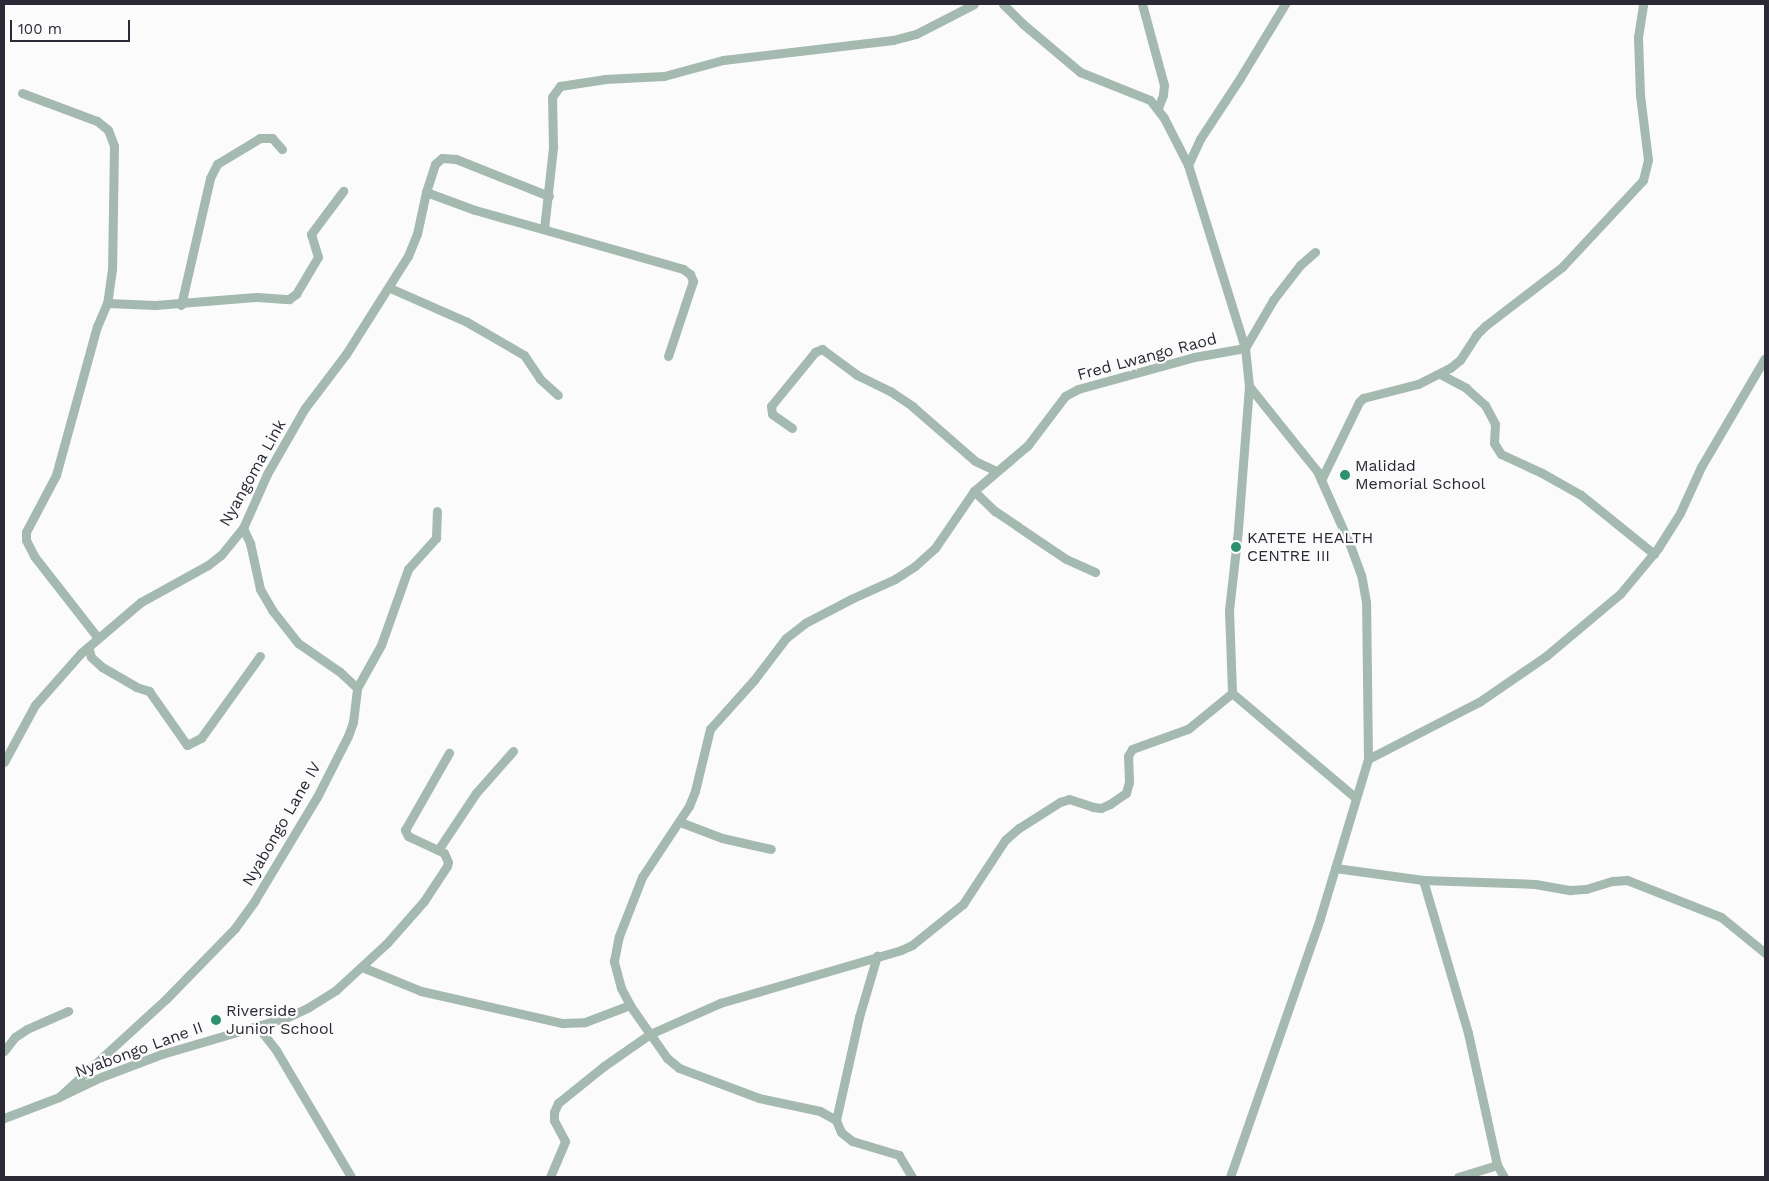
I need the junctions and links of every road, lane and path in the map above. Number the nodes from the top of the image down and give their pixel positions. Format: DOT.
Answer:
graph roads {
  1 [pos="974,4"];
  2 [pos="1003,4"];
  3 [pos="1142,4"];
  4 [pos="1285,4"];
  5 [pos="1642,4"];
  6 [pos="22,93"];
  7 [pos="1158,108"];
  8 [pos="282,149"];
  9 [pos="1188,165"];
  10 [pos="343,191"];
  11 [pos="426,192"];
  12 [pos="548,196"];
  13 [pos="544,229"];
  14 [pos="1315,252"];
  15 [pos="390,288"];
  16 [pos="107,303"];
  17 [pos="181,305"];
  18 [pos="1245,348"];
  19 [pos="668,356"];
  20 [pos="1765,358"];
  21 [pos="1440,374"];
  22 [pos="1249,386"];
  23 [pos="558,395"];
  24 [pos="792,428"];
  25 [pos="996,471"];
  26 [pos="1321,480"];
  27 [pos="974,491"];
  28 [pos="437,512"];
  29 [pos="243,528"];
  30 [pos="1654,554"];
  31 [pos="1096,572"];
  32 [pos="98,638"];
  33 [pos="88,647"];
  34 [pos="260,656"];
  35 [pos="357,688"];
  36 [pos="1232,693"];
  37 [pos="513,751"];
  38 [pos="449,753"];
  39 [pos="1368,759"];
  40 [pos="4,762"];
  41 [pos="1356,798"];
  42 [pos="680,822"];
  43 [pos="771,848"];
  44 [pos="438,850"];
  45 [pos="1335,868"];
  46 [pos="1423,880"];
  47 [pos="1765,954"];
  48 [pos="877,956"];
  49 [pos="362,967"];
  50 [pos="630,1006"];
  51 [pos="68,1011"];
  52 [pos="258,1027"];
  53 [pos="650,1034"];
  54 [pos="4,1051"];
  55 [pos="60,1096"];
  56 [pos="4,1118"];
  57 [pos="836,1120"];
  58 [pos="1497,1165"];
  59 [pos="351,1177"];
  60 [pos="550,1177"];
  61 [pos="912,1177"];
  62 [pos="1230,1177"];
  63 [pos="1458,1177"];
  64 [pos="1504,1177"];
  1 -- 12 [label="street"];
  2 -- 7 [label="street"];
  3 -- 7 [label="street"];
  4 -- 9 [label="street"];
  5 -- 21 [label="street"];
  6 -- 16 [label="street"];
  7 -- 9 [label="street"];
  8 -- 17 [label="street"];
  9 -- 18 [label="street"];
  10 -- 17 [label="street"];
  11 -- 12 [label="street, Nyangoma Link"];
  11 -- 13 [label="street"];
  11 -- 15 [label="street, Nyangoma Link"];
  12 -- 13 [label="street"];
  13 -- 19 [label="street"];
  14 -- 18 [label="street"];
  15 -- 23 [label="street"];
  15 -- 29 [label="street, Nyangoma Link"];
  16 -- 17 [label="street"];
  16 -- 32 [label="street"];
  18 -- 22 [label="street"];
  18 -- 25 [label="street, Fred Lwango Raod"];
  20 -- 30 [label="street"];
  21 -- 26 [label="street"];
  21 -- 30 [label="street"];
  22 -- 26 [label="street"];
  22 -- 36 [label="street"];
  24 -- 25 [label="street"];
  25 -- 27 [label="street, Fred Lwango Raod"];
  26 -- 39 [label="street"];
  27 -- 31 [label="street"];
  27 -- 42 [label="street, Fred Lwango Raod"];
  28 -- 35 [label="street, Nyabongo Lane IV"];
  29 -- 32 [label="street, Nyangoma Link"];
  29 -- 35 [label="street"];
  30 -- 39 [label="street"];
  32 -- 33 [label="street, Nyangoma Link"];
  33 -- 34 [label="street"];
  33 -- 40 [label="street, Nyangoma Link"];
  35 -- 55 [label="street, Nyabongo Lane IV"];
  36 -- 41 [label="street"];
  36 -- 48 [label="street"];
  37 -- 44 [label="street"];
  38 -- 44 [label="street"];
  39 -- 41 [label="street"];
  41 -- 45 [label="street"];
  42 -- 43 [label="street"];
  42 -- 50 [label="street, Fred Lwango Raod"];
  44 -- 49 [label="street, Nyabongo Lane II"];
  45 -- 46 [label="street"];
  45 -- 62 [label="street"];
  46 -- 47 [label="street"];
  46 -- 58 [label="street"];
  48 -- 53 [label="street"];
  48 -- 57 [label="street"];
  49 -- 50 [label="street"];
  49 -- 52 [label="street, Nyabongo Lane II"];
  50 -- 53 [label="street, Fred Lwango Raod"];
  51 -- 54 [label="street"];
  52 -- 55 [label="street, Nyabongo Lane II"];
  52 -- 59 [label="street"];
  53 -- 57 [label="street, Fred Lwango Raod"];
  53 -- 60 [label="street"];
  55 -- 56 [label="street, Nyabongo Lane II"];
  57 -- 61 [label="street"];
  58 -- 63 [label="street"];
  58 -- 64 [label="street"];
}
